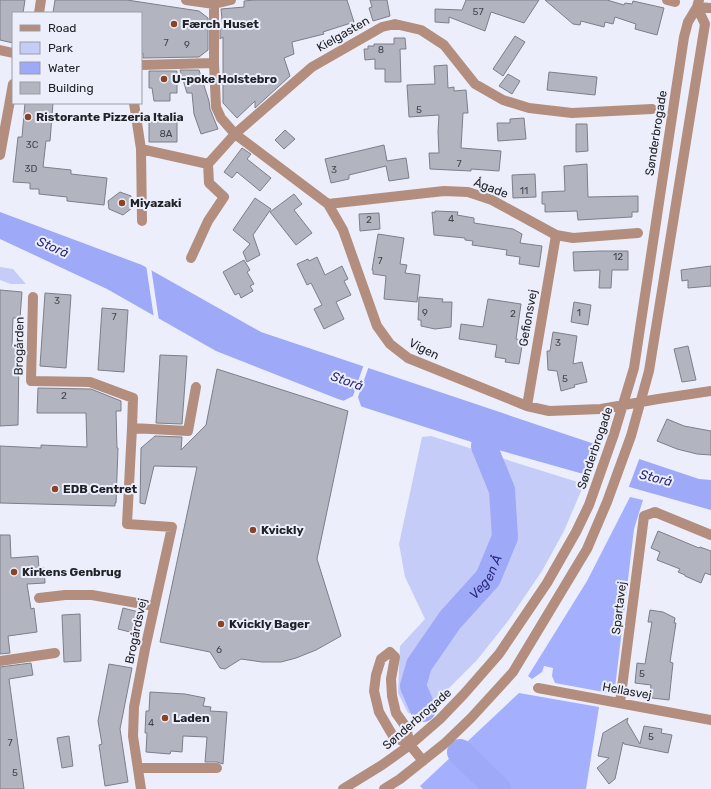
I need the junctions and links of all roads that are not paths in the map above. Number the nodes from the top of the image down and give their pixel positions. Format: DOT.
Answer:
graph roads {
  1 [pos="41,0"];
  2 [pos="186,0"];
  3 [pos="231,0"];
  4 [pos="698,3"];
  5 [pos="214,4"];
  6 [pos="711,8"];
  7 [pos="39,12"];
  8 [pos="0,50"];
  9 [pos="12,53"];
  10 [pos="214,63"];
  11 [pos="142,65"];
  12 [pos="12,89"];
  13 [pos="134,104"];
  14 [pos="652,109"];
  15 [pos="235,134"];
  16 [pos="141,149"];
  17 [pos="0,155"];
  18 [pos="208,164"];
  19 [pos="328,204"];
  20 [pos="142,221"];
  21 [pos="638,233"];
  22 [pos="556,235"];
  23 [pos="191,258"];
  24 [pos="33,297"];
  25 [pos="196,387"];
  26 [pos="711,391"];
  27 [pos="641,402"];
  28 [pos="623,405"];
  29 [pos="527,406"];
  30 [pos="132,428"];
  31 [pos="127,524"];
  32 [pos="711,534"];
  33 [pos="38,598"];
  34 [pos="154,606"];
  35 [pos="55,653"];
  36 [pos="0,661"];
  37 [pos="538,688"];
  38 [pos="620,703"];
  39 [pos="711,720"];
  40 [pos="410,745"];
  41 [pos="423,761"];
  42 [pos="138,768"];
  43 [pos="217,768"];
  44 [pos="142,788"];
  45 [pos="343,789"];
  46 [pos="384,789"];
  1 -- 7 [label="street"];
  2 -- 5 [label="street"];
  3 -- 5 [label="street"];
  4 -- 6 [label="street"];
  4 -- 27 [label="street"];
  4 -- 28 [label="street, Sønderbrogade"];
  5 -- 10 [label="street, Vigen"];
  8 -- 9 [label="street"];
  10 -- 11 [label="street"];
  10 -- 15 [label="street, Vigen"];
  12 -- 17 [label="street"];
  13 -- 16 [label="street"];
  14 -- 15 [label="street, Kielgasten"];
  15 -- 18 [label="street, Kielgasten"];
  15 -- 19 [label="street, Vigen"];
  16 -- 18 [label="street"];
  16 -- 20 [label="street"];
  18 -- 23 [label="street"];
  19 -- 22 [label="street, Ågade"];
  19 -- 29 [label="street, Vigen"];
  21 -- 22 [label="street, Ågade"];
  22 -- 29 [label="street, Gefionsvej"];
  24 -- 30 [label="street, Brogården"];
  25 -- 30 [label="street"];
  26 -- 27 [label="street, Vigen"];
  27 -- 28 [label="street, Vigen"];
  27 -- 41 [label="street"];
  28 -- 29 [label="street, Vigen"];
  28 -- 40 [label="street, Sønderbrogade"];
  30 -- 31 [label="street, Brogården"];
  31 -- 34 [label="street, Brogårdsvej"];
  32 -- 38 [label="street, Spartavej"];
  33 -- 34 [label="street"];
  34 -- 42 [label="street, Brogårdsvej"];
  35 -- 36 [label="street"];
  37 -- 38 [label="street, Hellasvej"];
  38 -- 39 [label="street, Hellasvej"];
  40 -- 40 [label="street"];
  40 -- 41 [label="street"];
  40 -- 45 [label="street, Sønderbrogade"];
  41 -- 46 [label="street"];
  42 -- 43 [label="street"];
  42 -- 44 [label="street, Brogårdsvej"];
}
